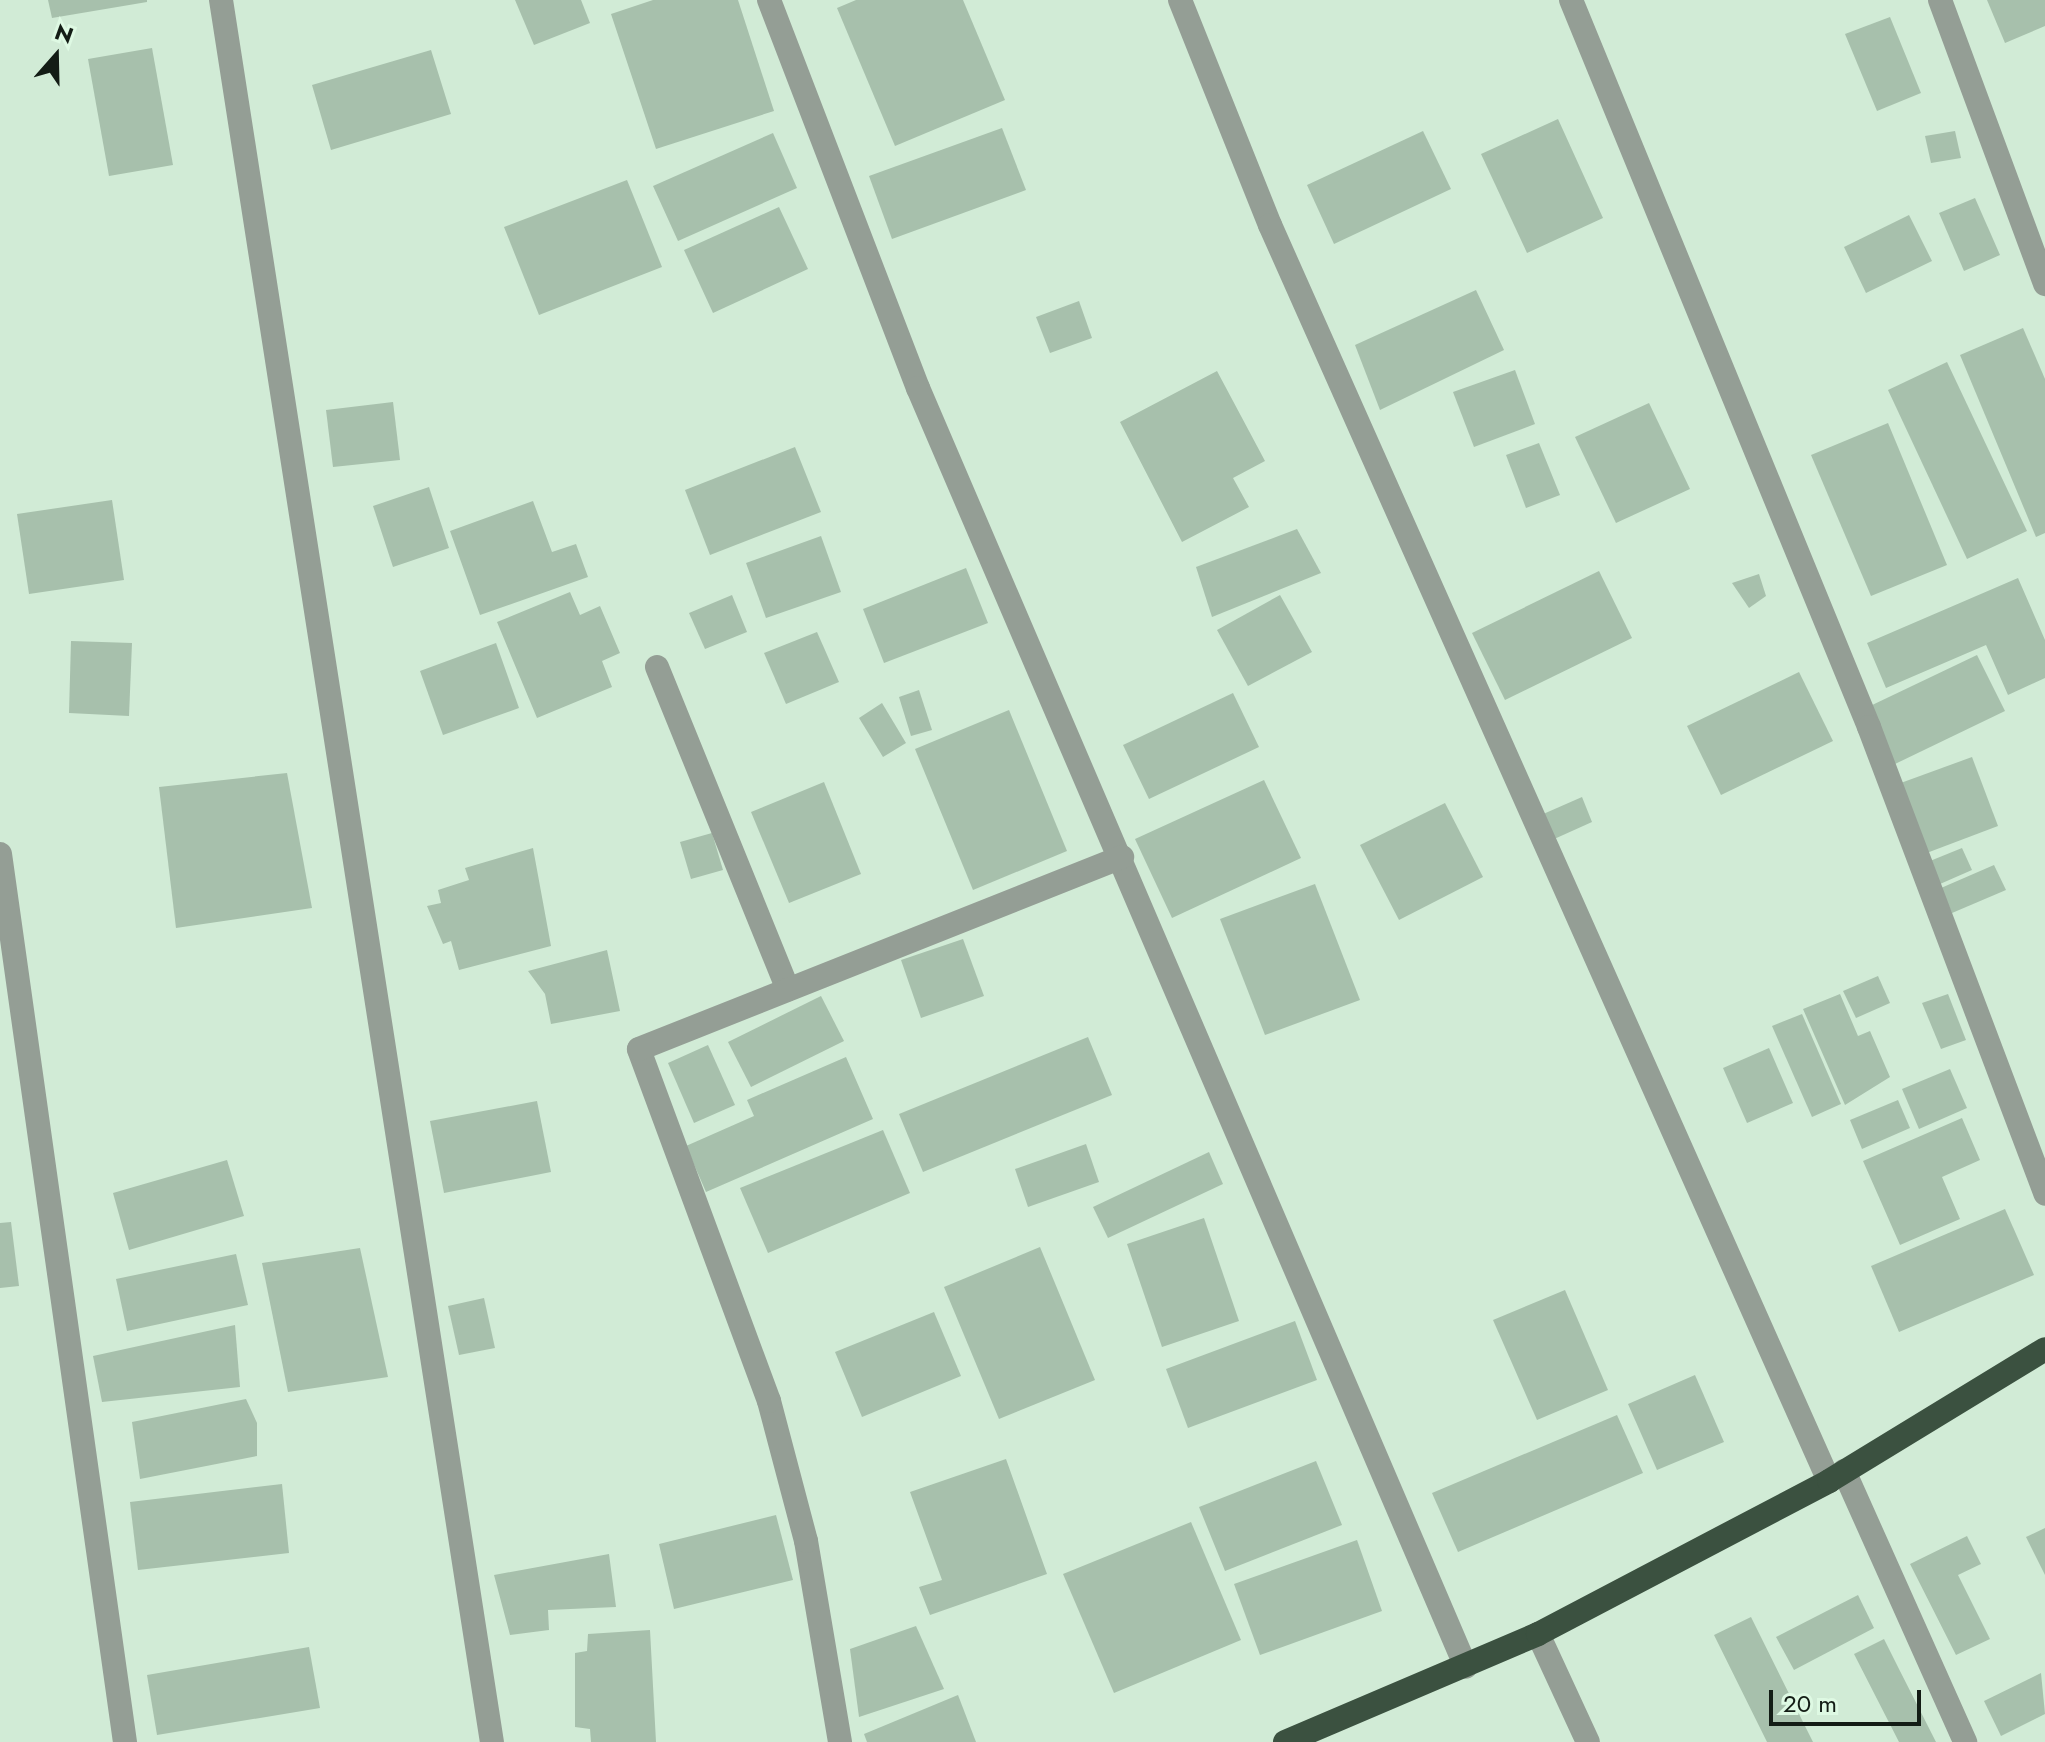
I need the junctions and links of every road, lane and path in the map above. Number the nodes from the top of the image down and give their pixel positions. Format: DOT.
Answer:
graph roads {
  1 [pos="221,0"];
  2 [pos="769,0"];
  3 [pos="1180,0"];
  4 [pos="1571,0"];
  5 [pos="1940,0"];
  6 [pos="2045,284"];
  7 [pos="657,667"];
  8 [pos="0,854"];
  9 [pos="1122,857"];
  10 [pos="788,989"];
  11 [pos="2045,1194"];
  12 [pos="2045,1349"];
  13 [pos="1837,1476"];
  14 [pos="1538,1634"];
  15 [pos="1466,1667"];
  16 [pos="125,1742"];
  17 [pos="492,1742"];
  18 [pos="840,1742"];
  19 [pos="1285,1742"];
  20 [pos="1588,1742"];
  21 [pos="1965,1742"];
  1 -- 17 [label="street"];
  2 -- 9 [label="street"];
  3 -- 13 [label="street"];
  4 -- 11 [label="street"];
  5 -- 6 [label="street"];
  7 -- 10 [label="street"];
  8 -- 16 [label="street"];
  9 -- 10 [label="street"];
  9 -- 15 [label="street"];
  10 -- 18 [label="street"];
  12 -- 13 [label="highway"];
  13 -- 14 [label="highway"];
  13 -- 21 [label="street"];
  14 -- 15 [label="highway"];
  14 -- 20 [label="street"];
  15 -- 19 [label="highway"];
}
